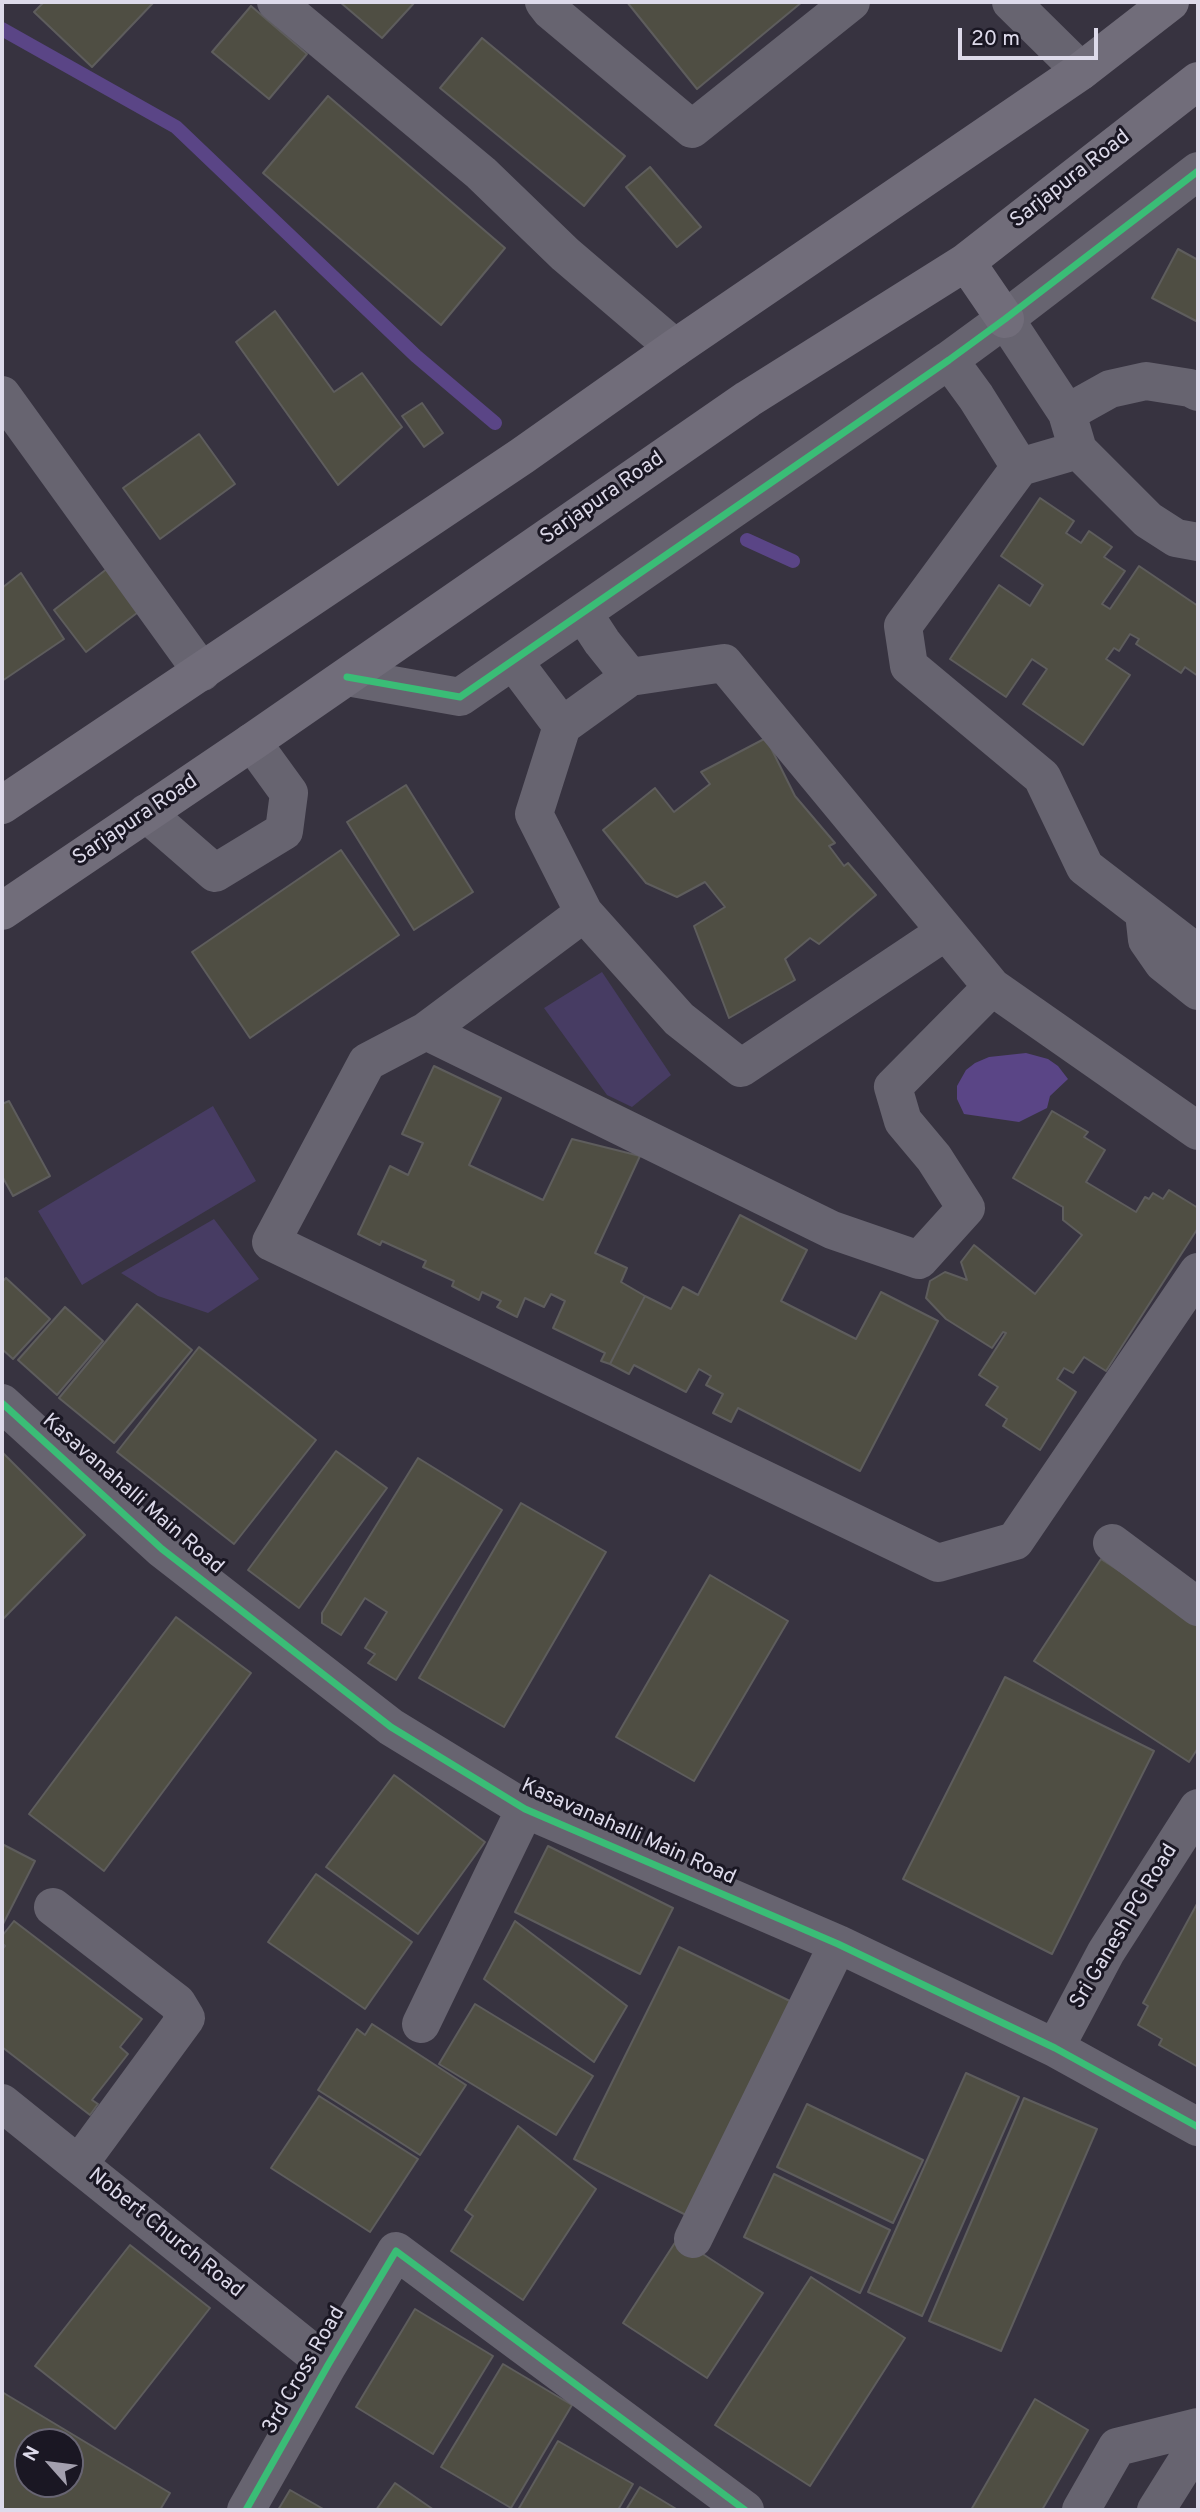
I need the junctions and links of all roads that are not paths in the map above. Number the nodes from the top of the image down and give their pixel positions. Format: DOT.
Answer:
graph roads {
  1 [pos="276,2"];
  2 [pos="544,2"];
  3 [pos="850,2"];
  4 [pos="1011,2"];
  5 [pos="1170,2"];
  6 [pos="1082,71"];
  7 [pos="1198,81"];
  8 [pos="1198,171"];
  9 [pos="966,262"];
  10 [pos="1005,319"];
  11 [pos="675,348"];
  12 [pos="949,360"];
  13 [pos="1198,392"];
  14 [pos="2,395"];
  15 [pos="1067,413"];
  16 [pos="1078,450"];
  17 [pos="1020,467"];
  18 [pos="1198,542"];
  19 [pos="583,613"];
  20 [pos="514,662"];
  21 [pos="202,671"];
  22 [pos="347,677"];
  23 [pos="630,677"];
  24 [pos="562,726"];
  25 [pos="252,742"];
  26 [pos="2,805"];
  27 [pos="146,813"];
  28 [pos="2,911"];
  29 [pos="584,913"];
  30 [pos="1144,913"];
  31 [pos="945,932"];
  32 [pos="1198,954"];
  33 [pos="992,986"];
  34 [pos="1198,991"];
  35 [pos="426,1031"];
  36 [pos="1198,1131"];
  37 [pos="1198,1272"];
  38 [pos="2,1403"];
  39 [pos="1112,1543"];
  40 [pos="1198,1606"];
  41 [pos="1198,1808"];
  42 [pos="525,1809"];
  43 [pos="53,1907"];
  44 [pos="838,1944"];
  45 [pos="421,2024"];
  46 [pos="1055,2048"];
  47 [pos="2,2103"];
  48 [pos="1198,2127"];
  49 [pos="79,2164"];
  50 [pos="693,2239"];
  51 [pos="328,2365"];
  52 [pos="1198,2427"];
  53 [pos="1198,2444"];
  54 [pos="246,2510"];
  55 [pos="746,2510"];
  56 [pos="1082,2510"];
  57 [pos="1156,2510"];
  1 -- 11 [label="street"];
  2 -- 3 [label="street"];
  4 -- 6 [label="street"];
  5 -- 6 [label="main road"];
  6 -- 11 [label="main road"];
  7 -- 9 [label="main road, Sarjapura Road"];
  8 -- 10 [label="street"];
  9 -- 10 [label="main road"];
  9 -- 22 [label="main road, Sarjapura Road"];
  10 -- 12 [label="street"];
  10 -- 15 [label="street"];
  11 -- 21 [label="main road"];
  12 -- 17 [label="street"];
  12 -- 19 [label="street"];
  13 -- 15 [label="street"];
  14 -- 21 [label="street"];
  15 -- 16 [label="street"];
  16 -- 17 [label="street"];
  16 -- 18 [label="street"];
  17 -- 30 [label="street"];
  19 -- 20 [label="street"];
  19 -- 23 [label="street"];
  20 -- 22 [label="street"];
  20 -- 24 [label="street"];
  21 -- 26 [label="main road"];
  22 -- 25 [label="main road, Sarjapura Road"];
  23 -- 24 [label="street"];
  23 -- 31 [label="street"];
  24 -- 29 [label="street"];
  25 -- 27 [label="main road, Sarjapura Road"];
  25 -- 27 [label="street"];
  27 -- 28 [label="main road, Sarjapura Road"];
  29 -- 31 [label="street"];
  29 -- 35 [label="street"];
  30 -- 32 [label="street"];
  30 -- 34 [label="street"];
  31 -- 33 [label="street"];
  33 -- 35 [label="street"];
  33 -- 36 [label="street"];
  35 -- 37 [label="street"];
  38 -- 42 [label="street, Kasavanahalli Main Road"];
  39 -- 40 [label="street"];
  41 -- 46 [label="street, Sri Ganesh PG Road"];
  42 -- 44 [label="street, Kasavanahalli Main Road"];
  42 -- 45 [label="street"];
  43 -- 49 [label="street"];
  44 -- 46 [label="street, Kasavanahalli Main Road"];
  44 -- 50 [label="street"];
  46 -- 48 [label="street, Kasavanahalli Main Road"];
  47 -- 49 [label="street, Nobert Church Road"];
  49 -- 51 [label="street, Nobert Church Road"];
  51 -- 54 [label="street, 3rd Cross Road"];
  51 -- 55 [label="street, 3rd Cross Road"];
  52 -- 56 [label="street"];
  53 -- 57 [label="street"];
}
